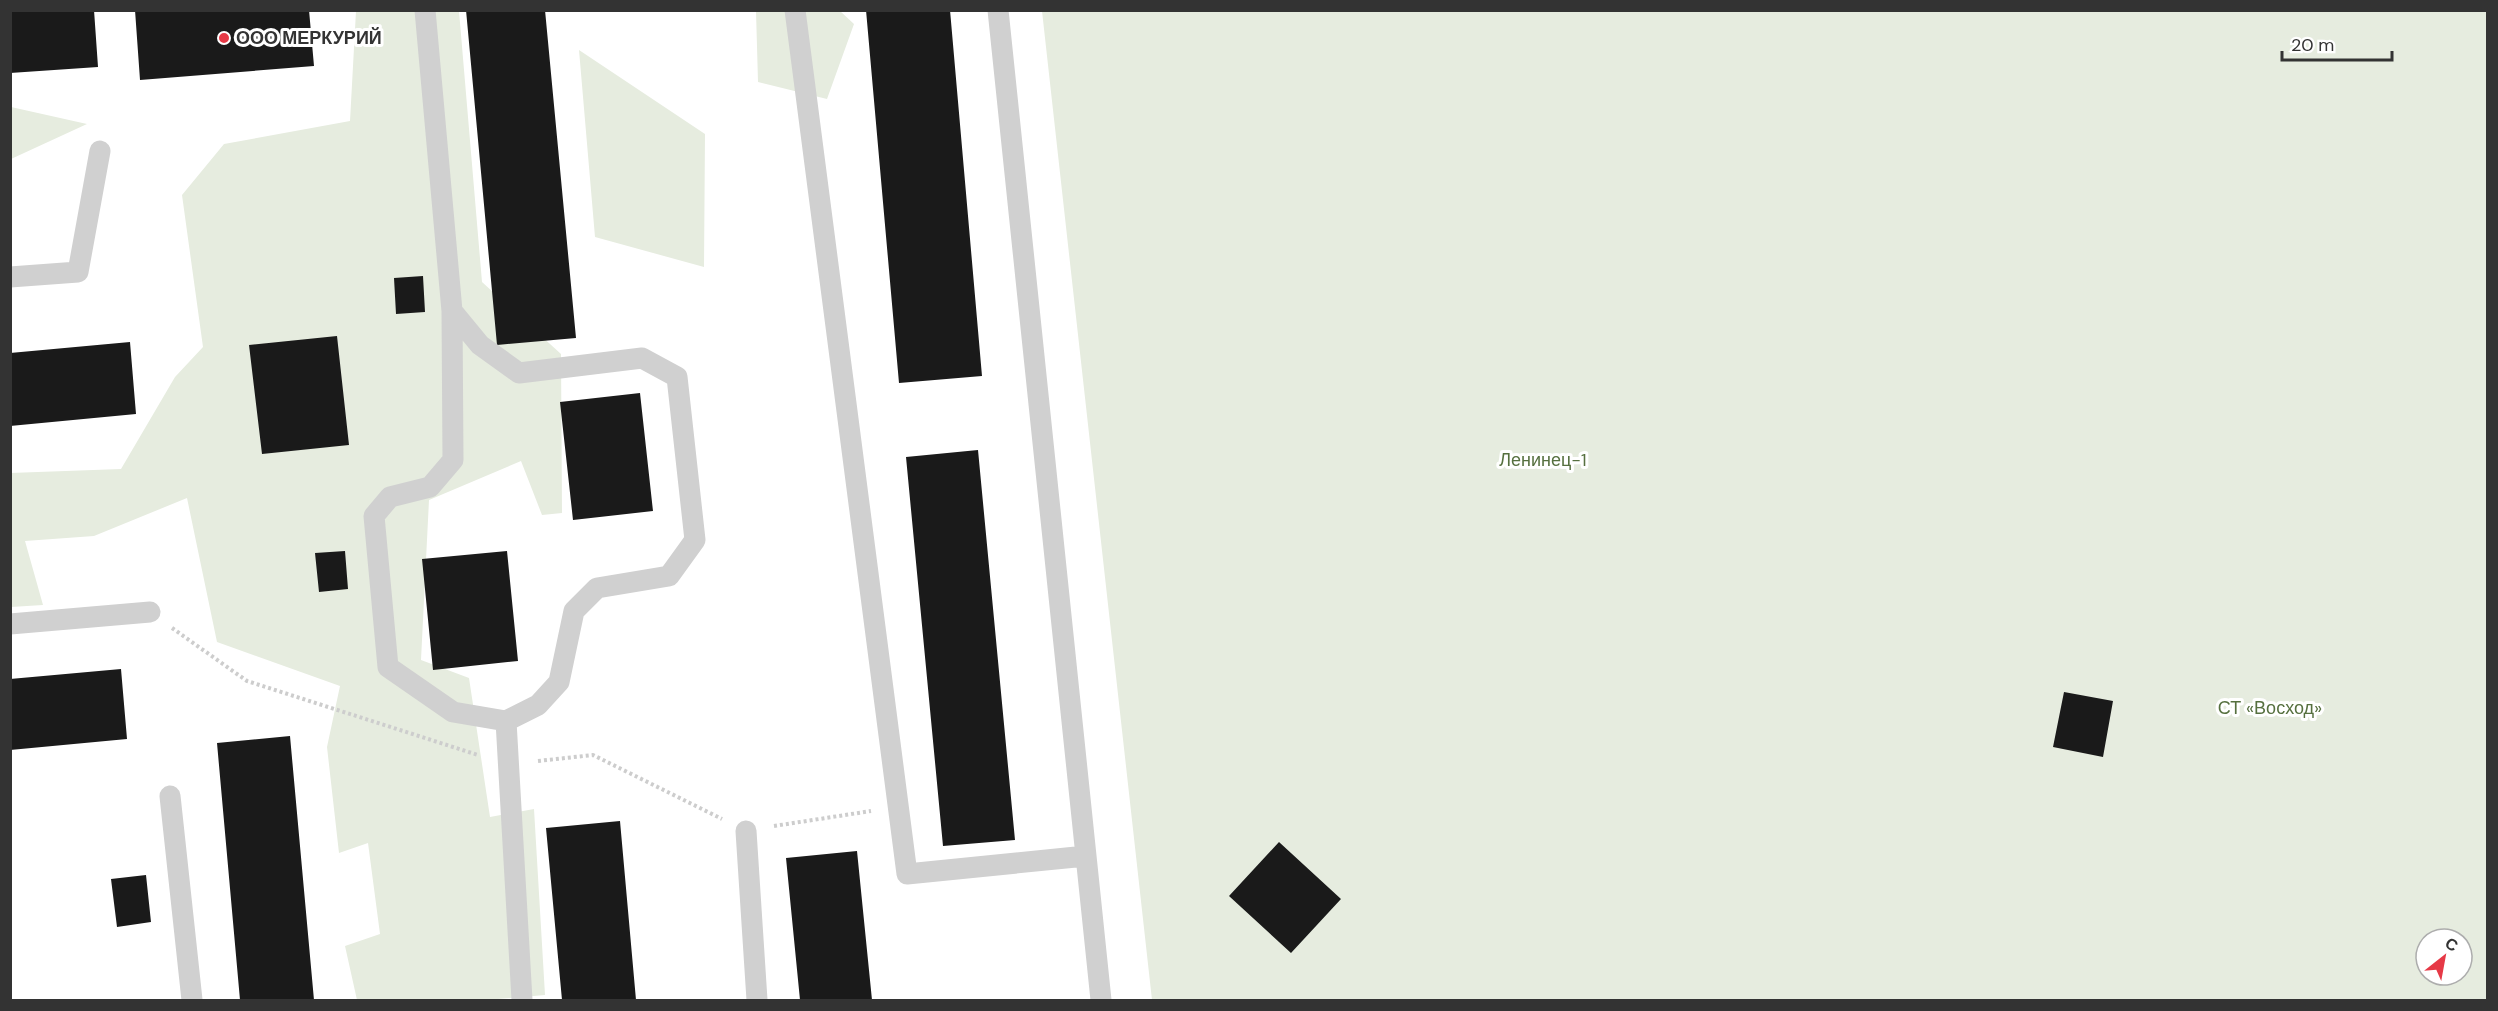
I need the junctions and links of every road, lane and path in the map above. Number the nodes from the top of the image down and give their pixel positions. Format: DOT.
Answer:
graph roads {
  1 [pos="425,10"];
  2 [pos="795,10"];
  3 [pos="998,10"];
  4 [pos="100,151"];
  5 [pos="10,277"];
  6 [pos="452,311"];
  7 [pos="150,612"];
  8 [pos="10,624"];
  9 [pos="506,721"];
  10 [pos="508,765"];
  11 [pos="170,796"];
  12 [pos="864,812"];
  13 [pos="746,831"];
  14 [pos="1086,856"];
  15 [pos="192,1000"];
  16 [pos="522,1000"];
  17 [pos="758,1000"];
  18 [pos="1101,1000"];
  1 -- 6 [label="lane"];
  2 -- 14 [label="lane"];
  3 -- 14 [label="lane"];
  4 -- 5 [label="lane"];
  6 -- 9 [label="lane"];
  6 -- 9 [label="lane"];
  7 -- 8 [label="lane"];
  7 -- 10 [label="path"];
  9 -- 10 [label="lane"];
  10 -- 13 [label="path"];
  10 -- 16 [label="lane"];
  11 -- 15 [label="lane"];
  12 -- 13 [label="path"];
  13 -- 17 [label="lane"];
  14 -- 18 [label="lane"];
}
